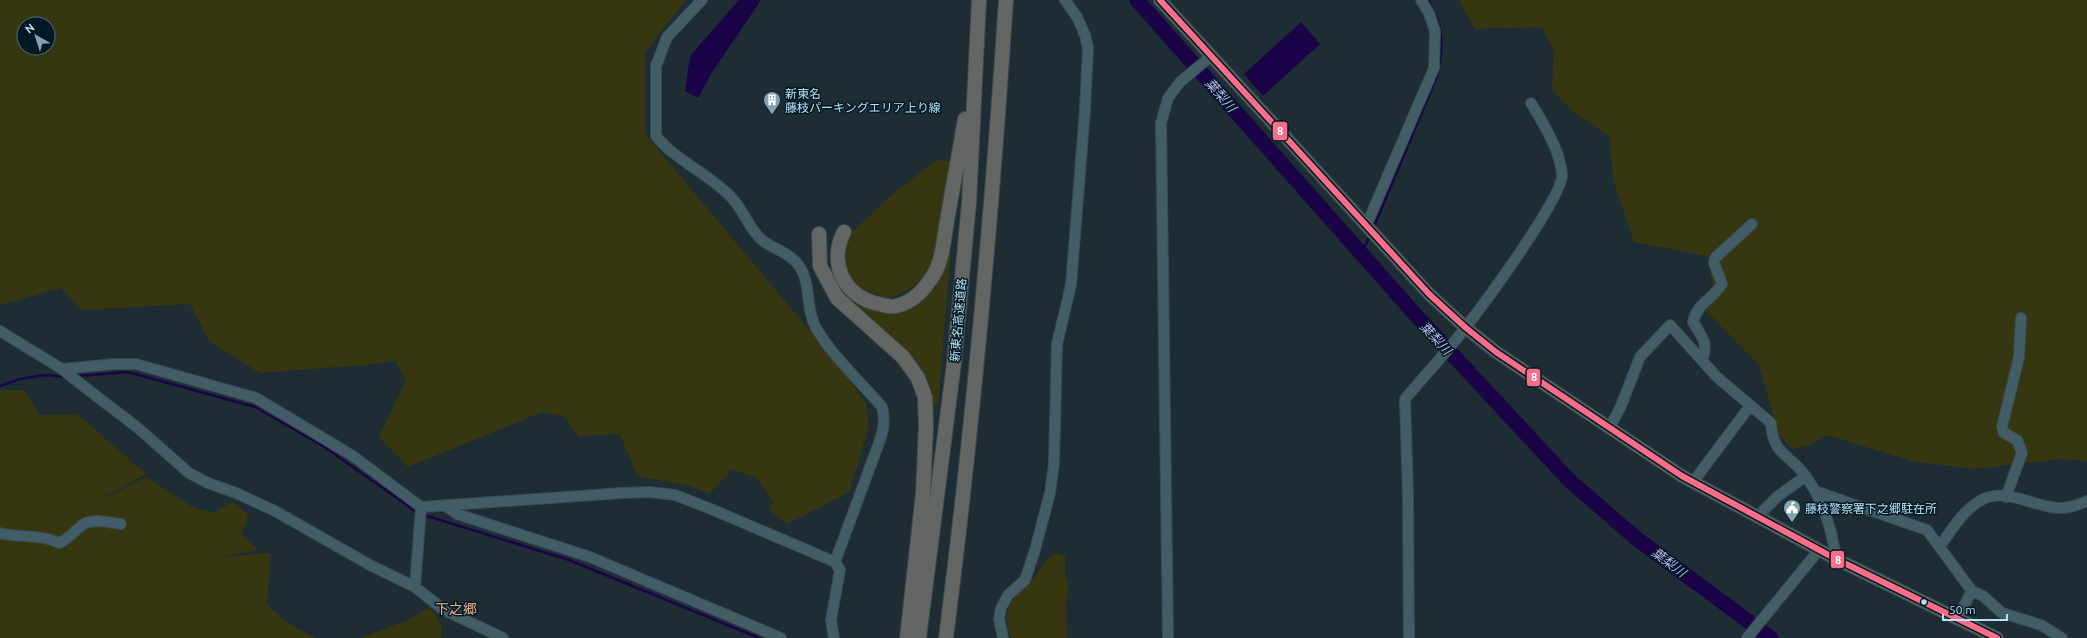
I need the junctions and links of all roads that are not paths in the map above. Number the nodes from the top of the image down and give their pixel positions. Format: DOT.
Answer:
graph roads {
  1 [pos="702,0"];
  2 [pos="979,0"];
  3 [pos="1006,0"];
  4 [pos="1065,0"];
  5 [pos="1160,0"];
  6 [pos="1421,0"];
  7 [pos="1210,57"];
  8 [pos="975,68"];
  9 [pos="1530,102"];
  10 [pos="1752,224"];
  11 [pos="1366,226"];
  12 [pos="844,232"];
  13 [pos="819,234"];
  14 [pos="2021,318"];
  15 [pos="0,331"];
  16 [pos="1463,331"];
  17 [pos="1702,360"];
  18 [pos="62,369"];
  19 [pos="1750,406"];
  20 [pos="1610,427"];
  21 [pos="1806,476"];
  22 [pos="1694,482"];
  23 [pos="1815,491"];
  24 [pos="2006,497"];
  25 [pos="2087,501"];
  26 [pos="446,506"];
  27 [pos="421,507"];
  28 [pos="1758,517"];
  29 [pos="122,524"];
  30 [pos="0,533"];
  31 [pos="1940,546"];
  32 [pos="1819,550"];
  33 [pos="1836,559"];
  34 [pos="835,562"];
  35 [pos="415,587"];
  36 [pos="1972,591"];
  37 [pos="1958,619"];
  38 [pos="503,638"];
  39 [pos="781,638"];
  40 [pos="834,638"];
  41 [pos="913,638"];
  42 [pos="946,638"];
  43 [pos="1003,638"];
  44 [pos="1168,638"];
  45 [pos="1409,638"];
  46 [pos="1747,638"];
  47 [pos="1997,638"];
  48 [pos="2062,638"];
  1 -- 34 [label="street"];
  2 -- 8 [label="highway, 新東名高速道路"];
  3 -- 42 [label="highway, 新東名高速道路"];
  4 -- 43 [label="street"];
  5 -- 7 [label="main road"];
  6 -- 11 [label="street"];
  7 -- 11 [label="main road"];
  7 -- 44 [label="street"];
  8 -- 12 [label="highway"];
  8 -- 41 [label="highway, 新東名高速道路"];
  9 -- 16 [label="street"];
  10 -- 17 [label="street"];
  11 -- 16 [label="main road"];
  13 -- 41 [label="highway"];
  14 -- 24 [label="street"];
  15 -- 18 [label="street"];
  16 -- 20 [label="main road"];
  16 -- 45 [label="street"];
  17 -- 19 [label="street"];
  17 -- 20 [label="street"];
  18 -- 27 [label="street"];
  18 -- 35 [label="street"];
  19 -- 21 [label="street"];
  19 -- 22 [label="street"];
  20 -- 22 [label="main road"];
  21 -- 23 [label="street"];
  21 -- 28 [label="street"];
  22 -- 28 [label="main road"];
  23 -- 31 [label="street"];
  23 -- 33 [label="street"];
  24 -- 25 [label="street"];
  24 -- 31 [label="street"];
  26 -- 27 [label="street"];
  26 -- 34 [label="street"];
  26 -- 39 [label="street"];
  27 -- 35 [label="street"];
  28 -- 32 [label="main road"];
  29 -- 30 [label="street"];
  31 -- 36 [label="street"];
  32 -- 33 [label="main road"];
  32 -- 46 [label="street"];
  33 -- 37 [label="main road"];
  34 -- 40 [label="street"];
  35 -- 38 [label="street"];
  36 -- 37 [label="street"];
  36 -- 48 [label="street"];
  37 -- 47 [label="main road"];
}
